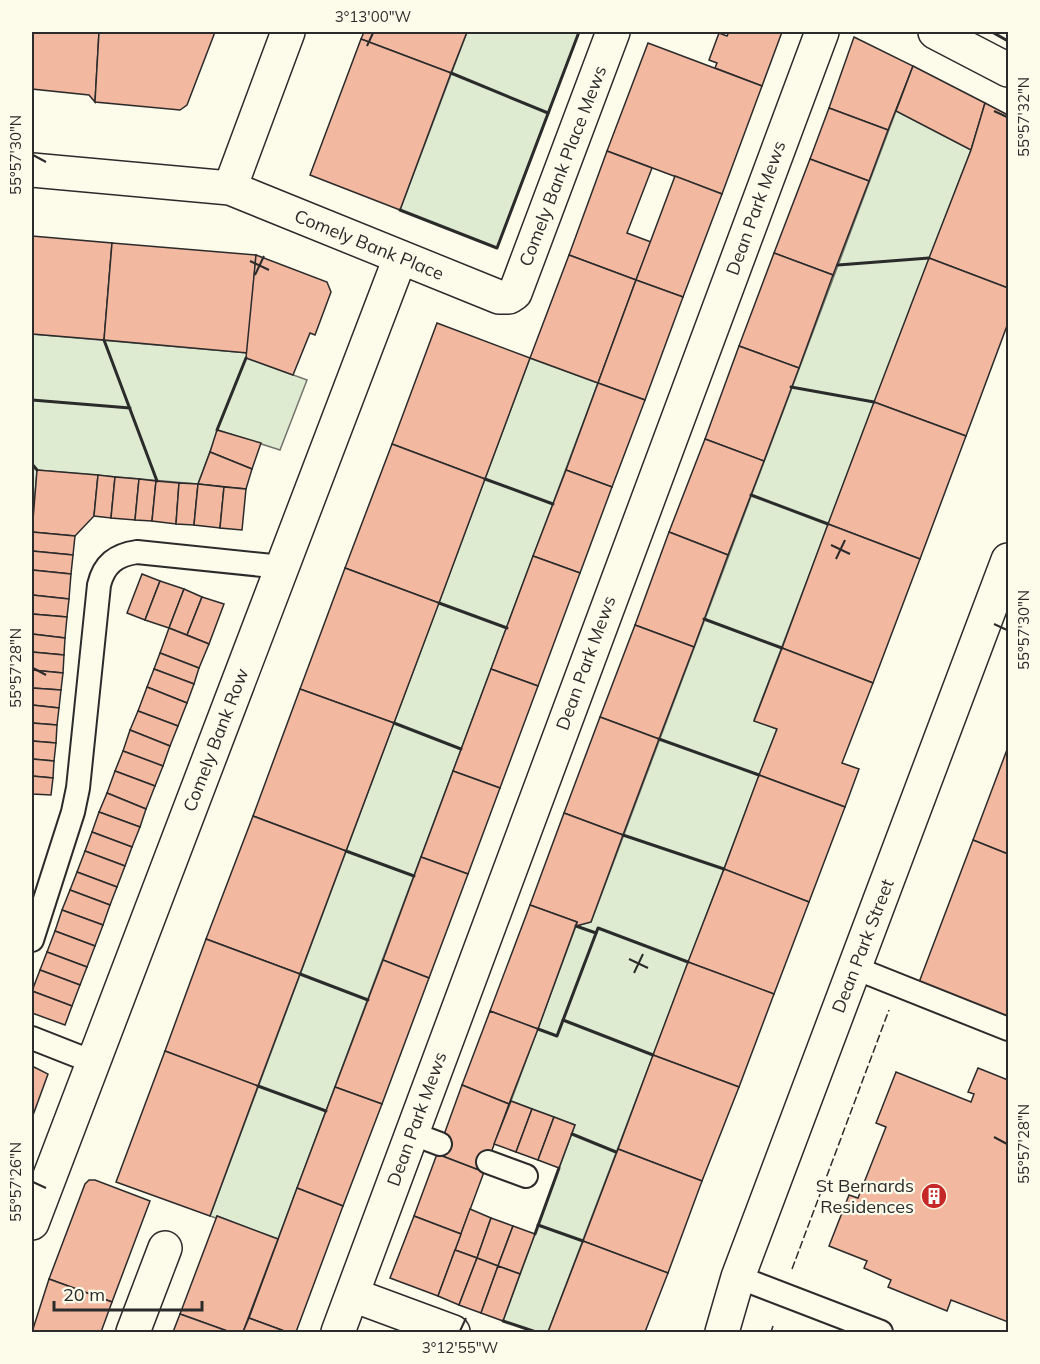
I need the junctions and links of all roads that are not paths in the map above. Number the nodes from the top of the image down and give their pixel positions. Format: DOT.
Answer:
graph roads {
  1 [pos="288,32"];
  2 [pos="613,32"];
  3 [pos="822,32"];
  4 [pos="935,32"];
  5 [pos="1008,70"];
  6 [pos="32,170"];
  7 [pos="230,188"];
  8 [pos="400,258"];
  9 [pos="509,297"];
  10 [pos="1008,560"];
  11 [pos="282,567"];
  12 [pos="32,940"];
  13 [pos="855,968"];
  14 [pos="1008,1029"];
  15 [pos="32,1038"];
  16 [pos="93,1062"];
  17 [pos="488,1162"];
  18 [pos="526,1176"];
  19 [pos="32,1223"];
  20 [pos="165,1248"];
  21 [pos="738,1277"];
  22 [pos="353,1295"];
  23 [pos="133,1332"];
  24 [pos="339,1332"];
  25 [pos="453,1332"];
  26 [pos="722,1332"];
  27 [pos="881,1332"];
  1 -- 7 [label="street"];
  2 -- 9 [label="street, Comely Bank Place Mews"];
  3 -- 22 [label="street, Dean Park Mews"];
  4 -- 5 [label="street"];
  6 -- 7 [label="street, Comely Bank Place"];
  7 -- 8 [label="street, Comely Bank Place"];
  8 -- 9 [label="street, Comely Bank Place"];
  8 -- 11 [label="street, Comely Bank Row"];
  10 -- 13 [label="street, Dean Park Street"];
  11 -- 12 [label="lane"];
  11 -- 16 [label="street, Comely Bank Row"];
  13 -- 14 [label="lane"];
  13 -- 21 [label="street, Dean Park Street"];
  15 -- 16 [label="lane"];
  16 -- 19 [label="street, Comely Bank Row"];
  17 -- 18 [label="lane"];
  20 -- 23 [label="street"];
  21 -- 26 [label="street, Dean Park Street"];
  21 -- 27 [label="lane"];
  22 -- 24 [label="street, Dean Park Mews"];
  22 -- 25 [label="street"];
}
